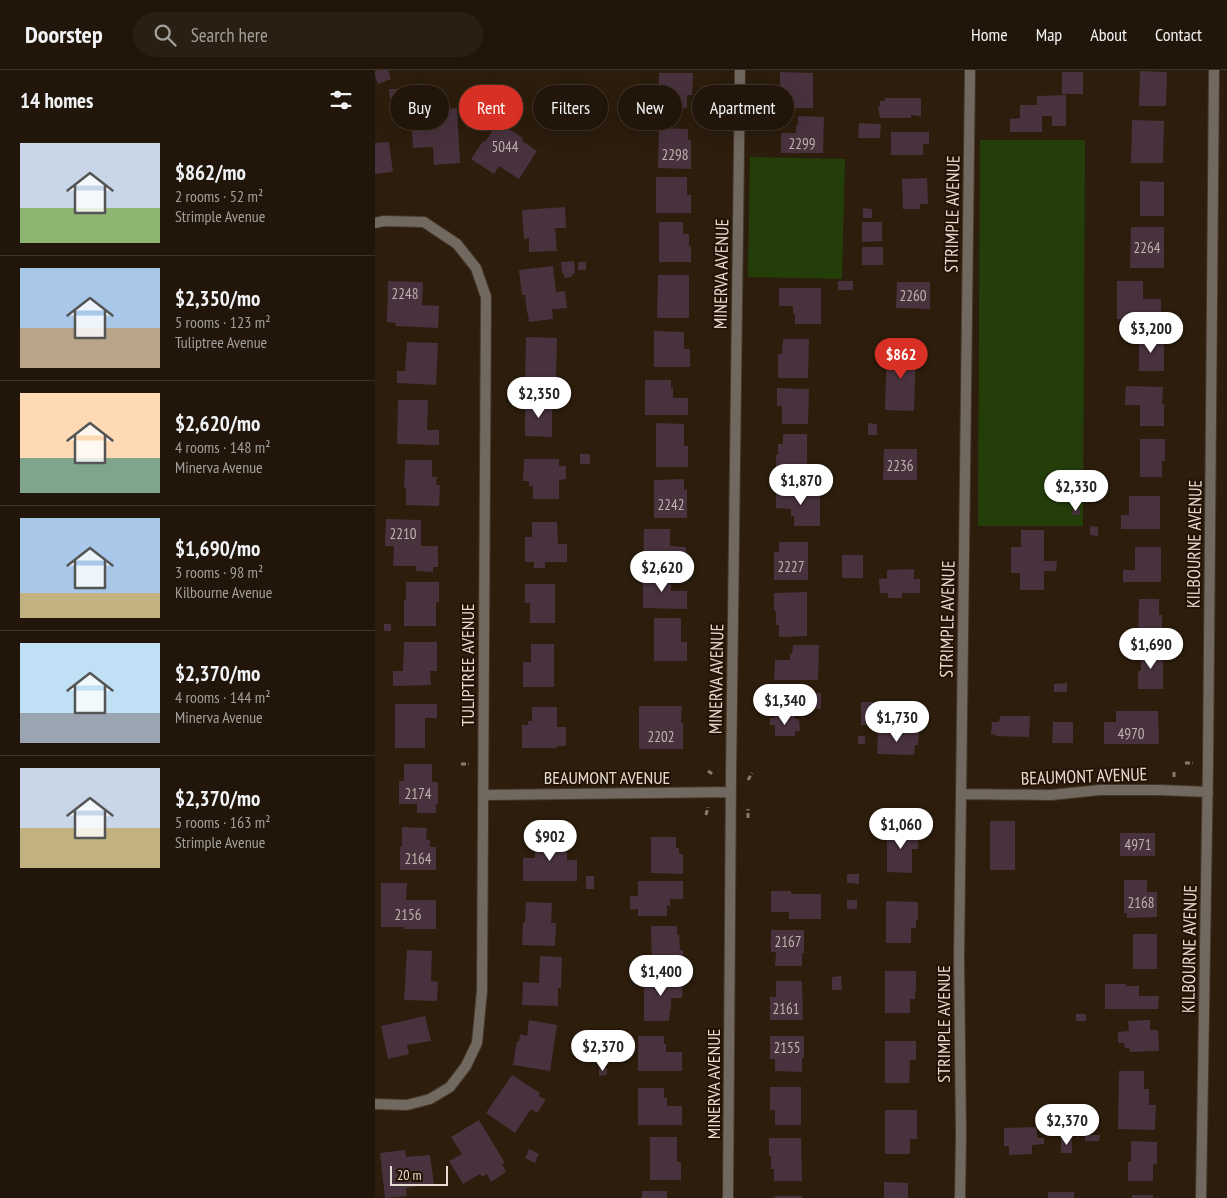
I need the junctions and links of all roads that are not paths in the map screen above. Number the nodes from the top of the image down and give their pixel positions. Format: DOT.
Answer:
graph roads {
  1 [pos="740,70"];
  2 [pos="970,70"];
  3 [pos="1215,70"];
  4 [pos="375,223"];
  5 [pos="731,792"];
  6 [pos="1208,792"];
  7 [pos="961,794"];
  8 [pos="483,795"];
  9 [pos="375,1104"];
  10 [pos="728,1198"];
  11 [pos="960,1198"];
  12 [pos="1201,1198"];
  1 -- 5 [label="street, MINERVA AVENUE"];
  2 -- 7 [label="street, STRIMPLE AVENUE"];
  3 -- 6 [label="street, KILBOURNE AVENUE"];
  4 -- 8 [label="street, TULIPTREE AVENUE"];
  5 -- 8 [label="street, BEAUMONT AVENUE"];
  5 -- 10 [label="street, MINERVA AVENUE"];
  6 -- 7 [label="street, BEAUMONT AVENUE"];
  6 -- 12 [label="street, KILBOURNE AVENUE"];
  7 -- 11 [label="street, STRIMPLE AVENUE"];
  8 -- 9 [label="street, TULIPTREE AVENUE"];
}
